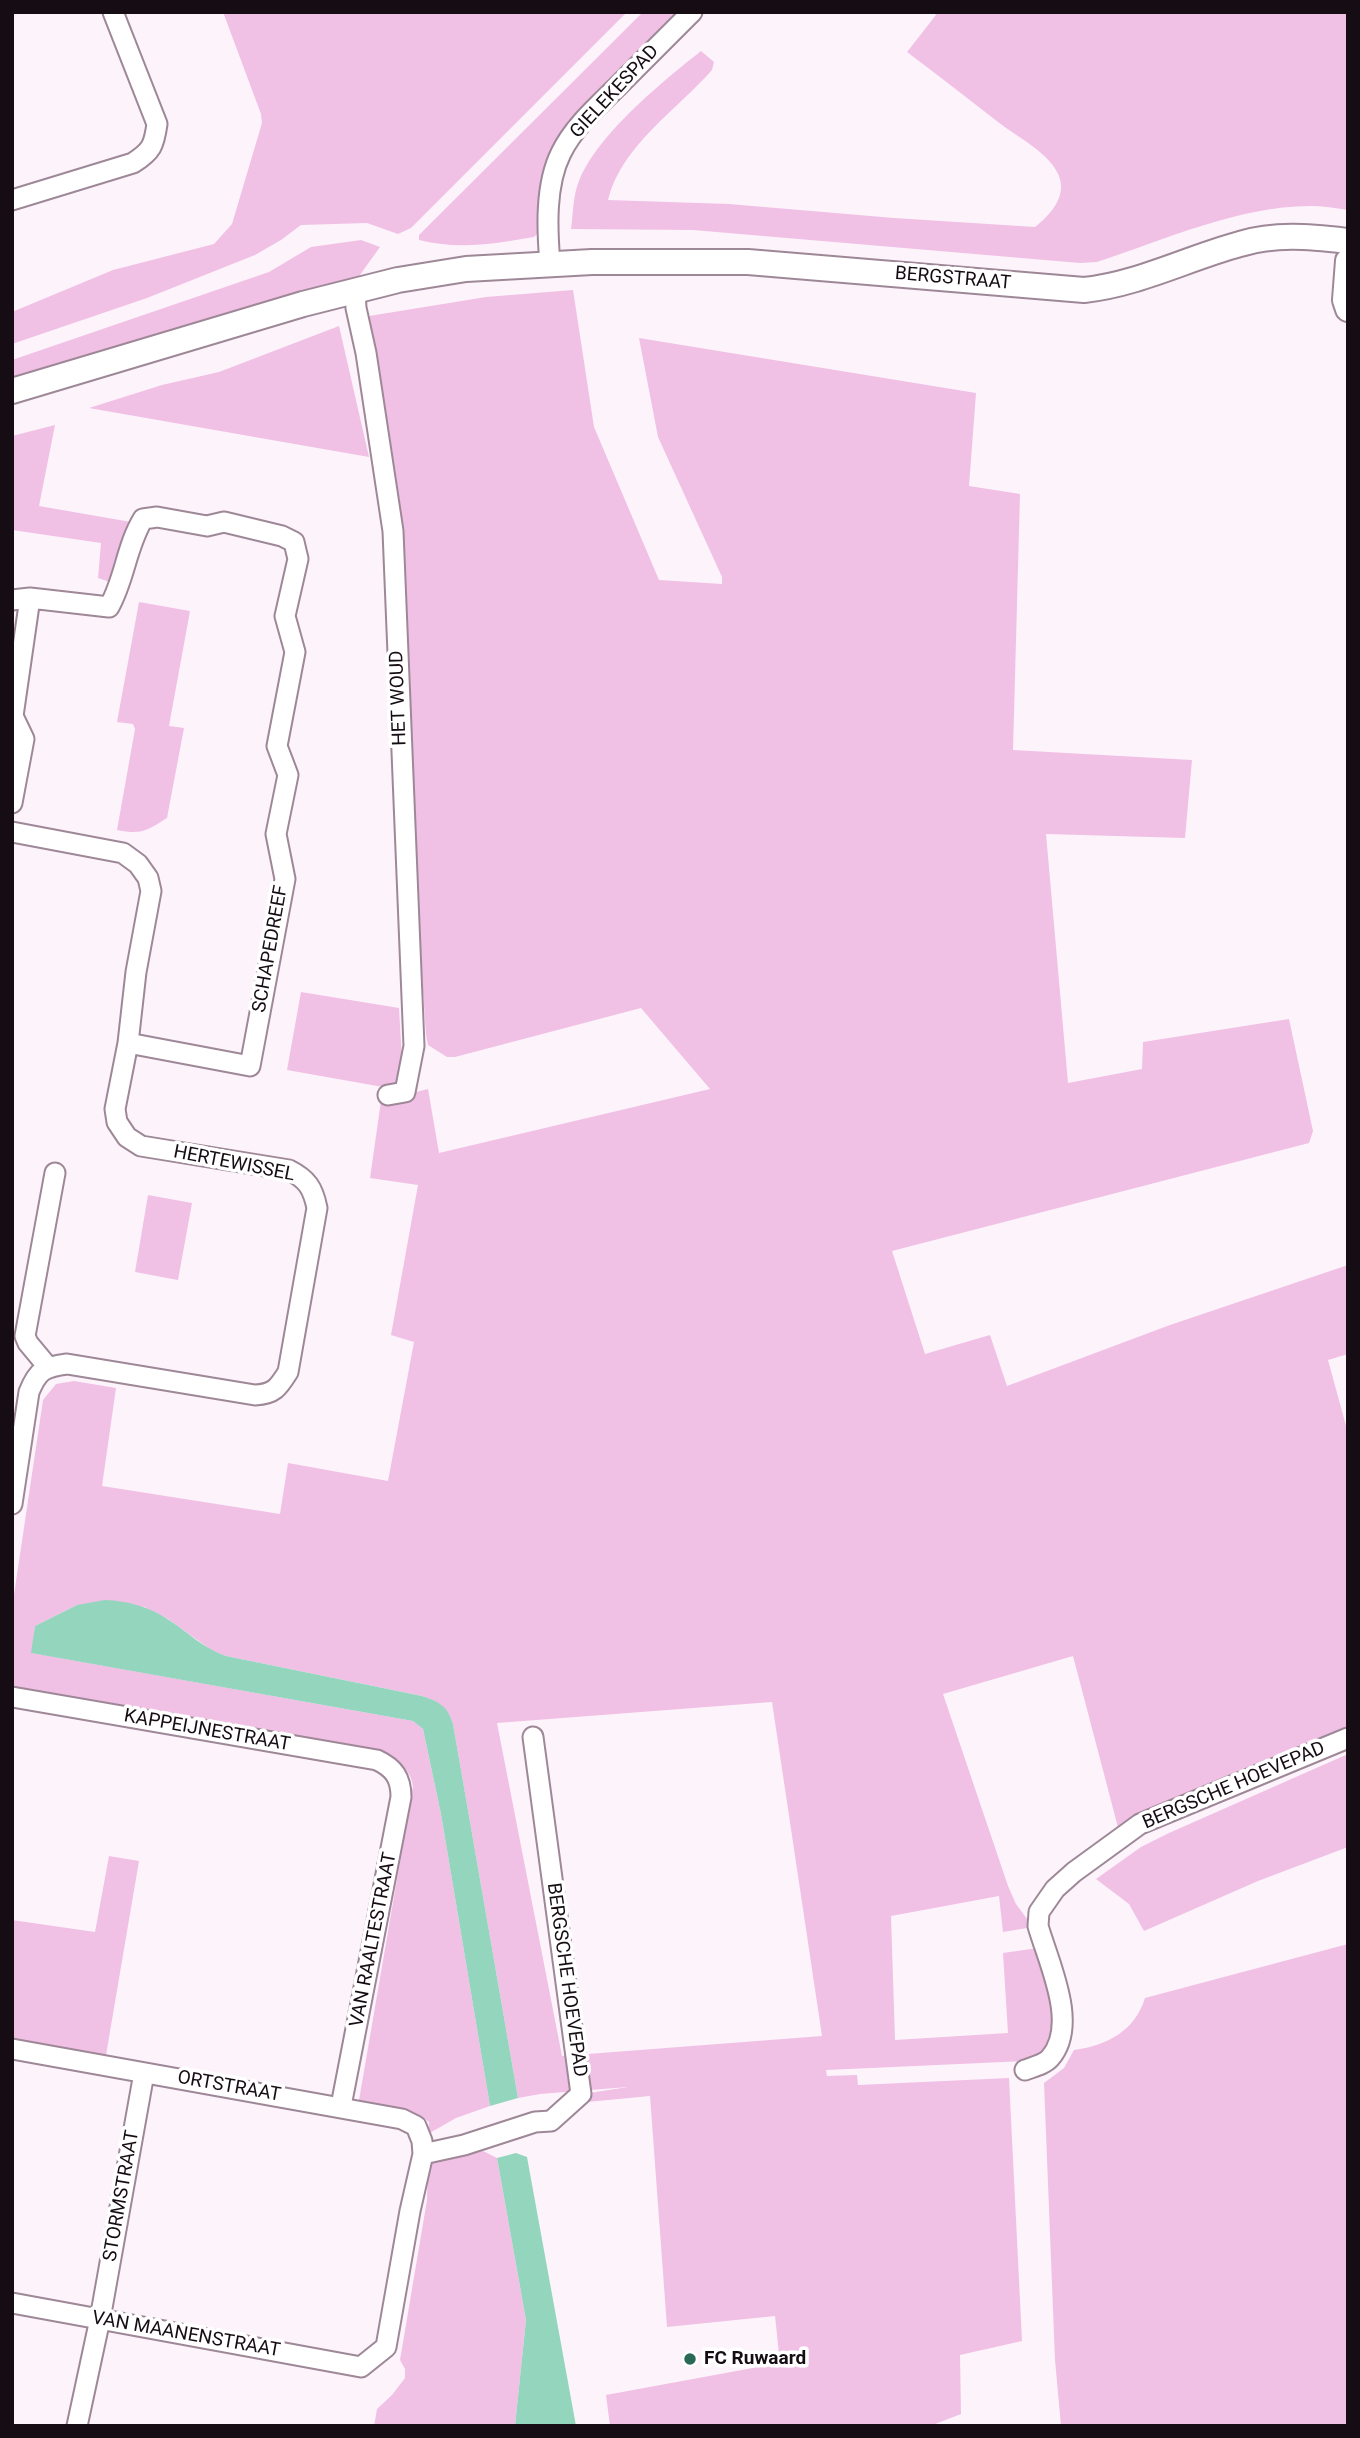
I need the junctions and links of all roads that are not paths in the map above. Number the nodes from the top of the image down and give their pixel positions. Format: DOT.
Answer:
graph roads {
  1 [pos="113,12"];
  2 [pos="692,12"];
  3 [pos="12,200"];
  4 [pos="1348,241"];
  5 [pos="1348,261"];
  6 [pos="550,264"];
  7 [pos="355,290"];
  8 [pos="1348,309"];
  9 [pos="12,391"];
  10 [pos="21,599"];
  11 [pos="12,803"];
  12 [pos="12,832"];
  13 [pos="128,1043"];
  14 [pos="388,1095"];
  15 [pos="55,1173"];
  16 [pos="20,1342"];
  17 [pos="48,1367"];
  18 [pos="12,1504"];
  19 [pos="12,1698"];
  20 [pos="533,1737"];
  21 [pos="1348,1738"];
  22 [pos="397,1775"];
  23 [pos="12,2049"];
  24 [pos="1025,2070"];
  25 [pos="144,2073"];
  26 [pos="341,2106"];
  27 [pos="423,2154"];
  28 [pos="12,2303"];
  29 [pos="100,2319"];
  30 [pos="78,2426"];
  1 -- 3 [label="street"];
  2 -- 6 [label="street, GIELEKESPAD"];
  4 -- 6 [label="street, BERGSTRAAT"];
  5 -- 8 [label="street"];
  6 -- 7 [label="street"];
  7 -- 9 [label="street"];
  7 -- 14 [label="street, HET WOUD"];
  10 -- 11 [label="street"];
  10 -- 13 [label="street, SCHAPEDREEF"];
  12 -- 13 [label="street, HERTEWISSEL"];
  13 -- 17 [label="street, HERTEWISSEL"];
  15 -- 16 [label="street"];
  16 -- 17 [label="street"];
  17 -- 18 [label="street"];
  19 -- 22 [label="street, KAPPEIJNESTRAAT"];
  20 -- 27 [label="street, BERGSCHE HOEVEPAD"];
  21 -- 24 [label="street, BERGSCHE HOEVEPAD"];
  22 -- 26 [label="street, VAN RAALTESTRAAT"];
  23 -- 25 [label="street, ORTSTRAAT"];
  25 -- 26 [label="street, ORTSTRAAT"];
  25 -- 29 [label="street, STORMSTRAAT"];
  26 -- 27 [label="street, ORTSTRAAT"];
  27 -- 29 [label="street, VAN MAANENSTRAAT"];
  28 -- 29 [label="street, VAN MAANENSTRAAT"];
  29 -- 30 [label="street, STORMSTRAAT"];
}
